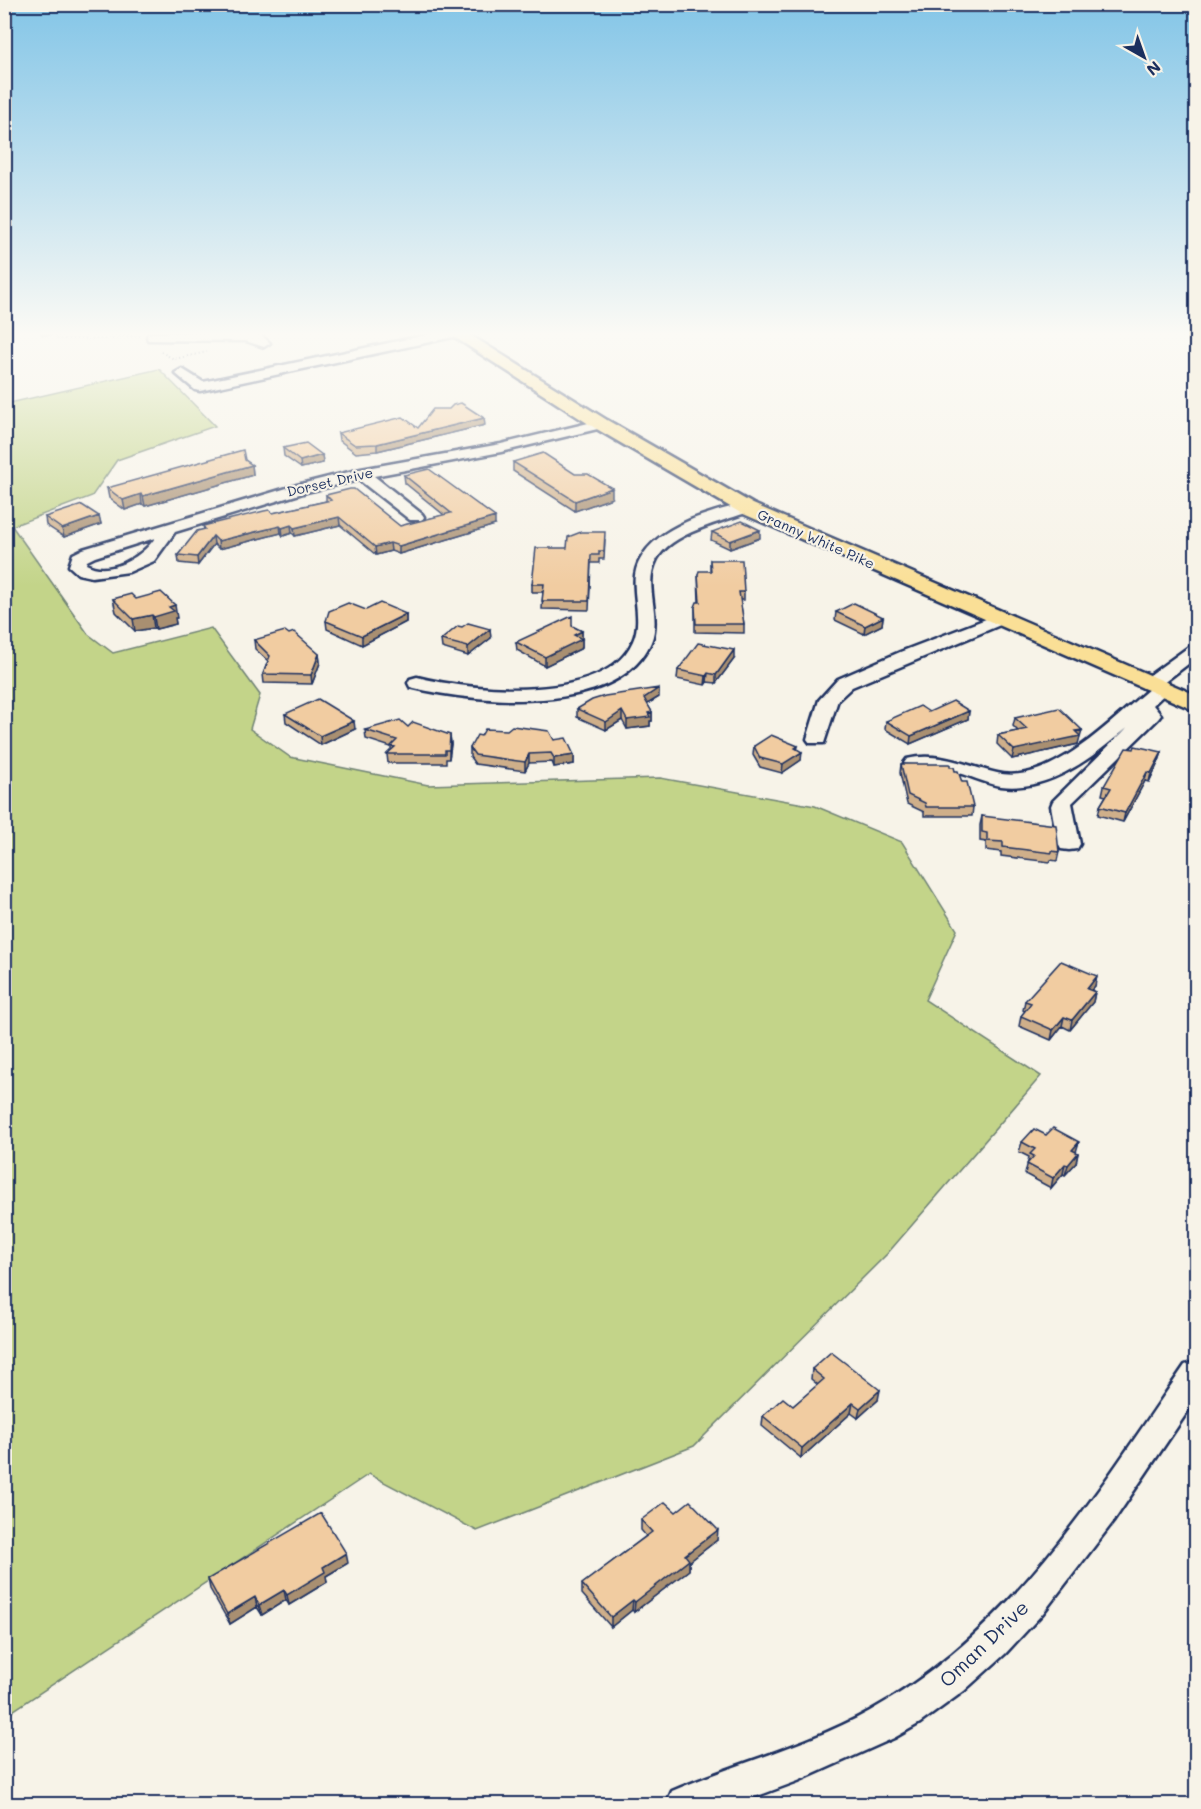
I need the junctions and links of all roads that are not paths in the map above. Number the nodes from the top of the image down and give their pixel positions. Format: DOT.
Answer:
graph roads {
  1 [pos="590,417"];
  2 [pos="601,424"];
  3 [pos="361,474"];
  4 [pos="746,508"];
  5 [pos="416,517"];
  6 [pos="168,530"];
  7 [pos="999,620"];
  8 [pos="1197,650"];
  9 [pos="417,683"];
  10 [pos="1156,686"];
  11 [pos="1197,704"];
  12 [pos="1139,706"];
  13 [pos="817,739"];
  14 [pos="914,763"];
  15 [pos="1069,843"];
  16 [pos="1197,1374"];
  17 [pos="685,1804"];
  1 -- 2 [label="main road, Granny White Pike"];
  2 -- 3 [label="street, Dorset Drive"];
  2 -- 4 [label="main road, Granny White Pike"];
  3 -- 5 [label="street"];
  3 -- 6 [label="street, Dorset Drive"];
  4 -- 7 [label="main road, Granny White Pike"];
  4 -- 9 [label="street"];
  6 -- 6 [label="street, Dorset Drive"];
  7 -- 10 [label="main road, Granny White Pike"];
  7 -- 13 [label="street"];
  8 -- 10 [label="street"];
  10 -- 11 [label="main road, Granny White Pike"];
  10 -- 12 [label="street"];
  12 -- 14 [label="street"];
  12 -- 15 [label="street"];
  16 -- 17 [label="street, Oman Drive"];
}
